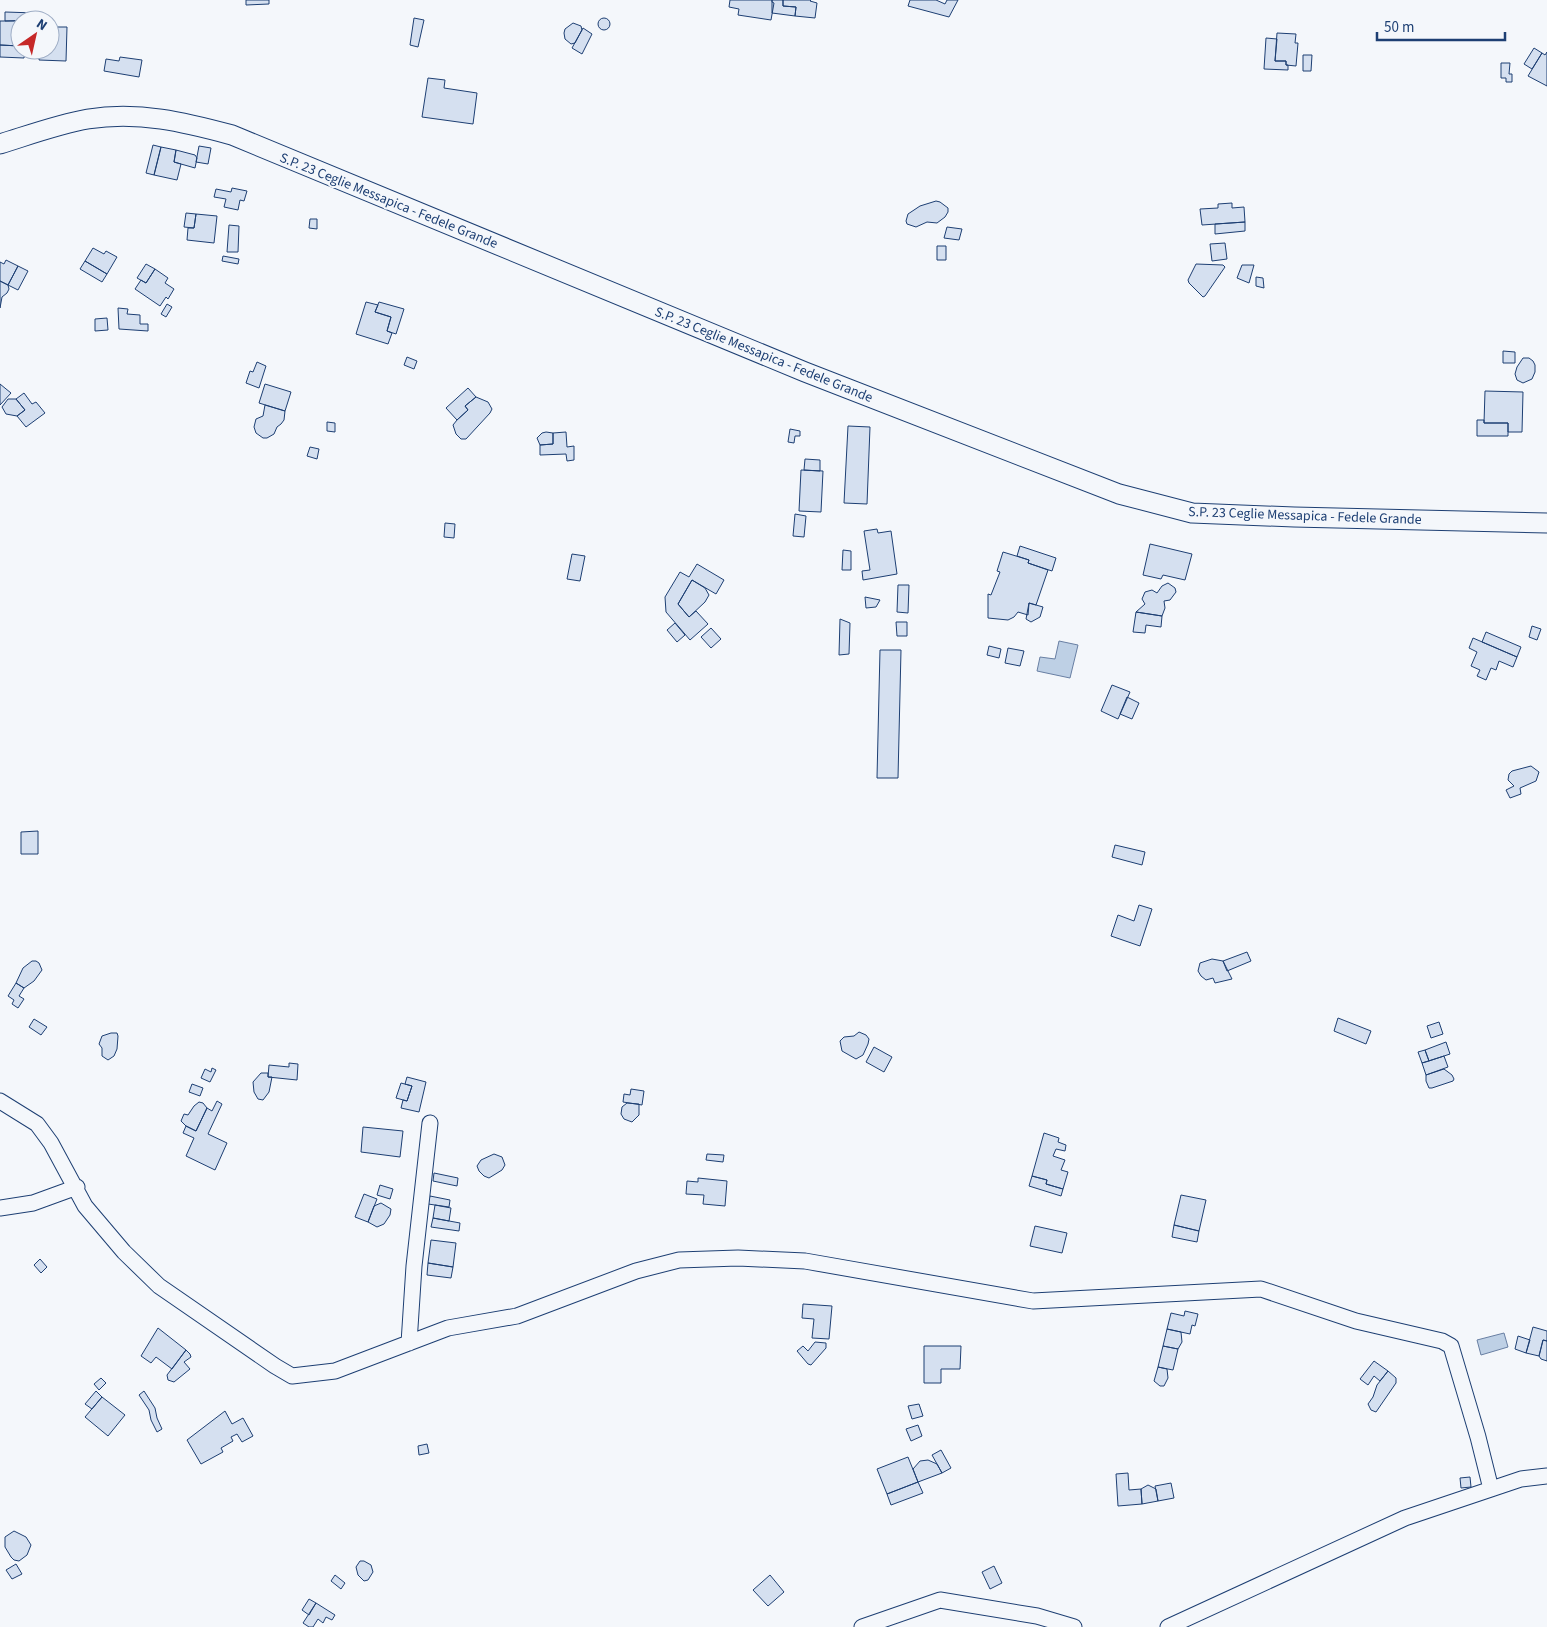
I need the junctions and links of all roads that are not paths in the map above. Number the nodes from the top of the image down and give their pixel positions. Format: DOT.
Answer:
graph roads {
  1 [pos="0,144"];
  2 [pos="1547,523"];
  3 [pos="0,1102"];
  4 [pos="430,1123"];
  5 [pos="77,1187"];
  6 [pos="0,1208"];
  7 [pos="409,1343"];
  8 [pos="1547,1476"];
  9 [pos="1491,1489"];
  10 [pos="862,1627"];
  11 [pos="1074,1627"];
  12 [pos="1168,1627"];
  1 -- 2 [label="street, S.P. 23 Ceglie Messapica - Fedele Grande"];
  3 -- 5 [label="street"];
  4 -- 7 [label="street"];
  5 -- 6 [label="street"];
  5 -- 7 [label="street"];
  7 -- 9 [label="street"];
  8 -- 9 [label="street"];
  9 -- 12 [label="street"];
  10 -- 11 [label="street"];
}
